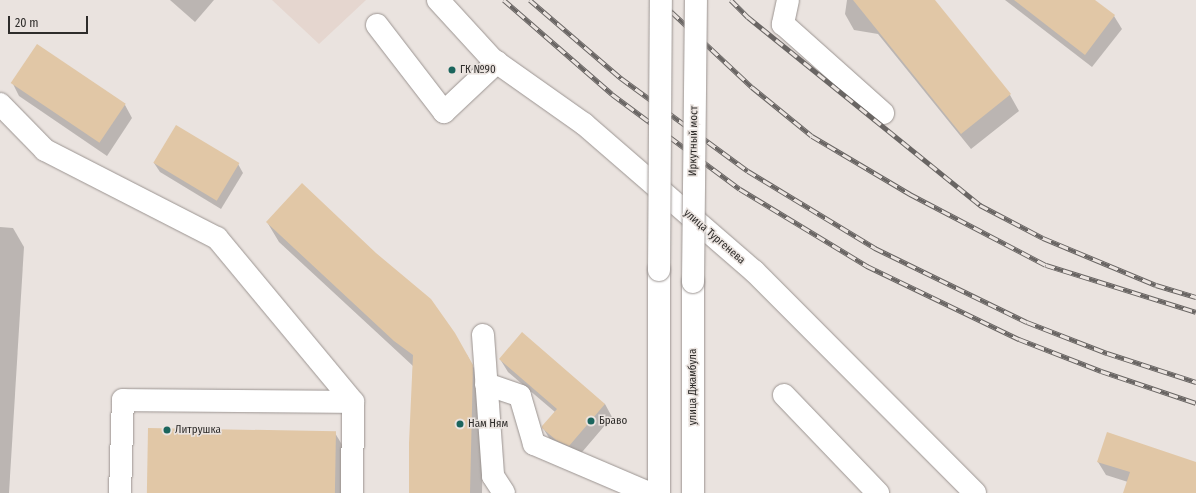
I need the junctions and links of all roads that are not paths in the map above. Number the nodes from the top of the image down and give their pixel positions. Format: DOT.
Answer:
graph roads {
  1 [pos="438,0"];
  2 [pos="661,0"];
  3 [pos="696,0"];
  4 [pos="788,0"];
  5 [pos="377,25"];
  6 [pos="497,62"];
  7 [pos="0,104"];
  8 [pos="884,113"];
  9 [pos="693,282"];
  10 [pos="483,335"];
  11 [pos="486,384"];
  12 [pos="784,395"];
  13 [pos="353,402"];
  14 [pos="120,493"];
  15 [pos="352,493"];
  16 [pos="504,493"];
  17 [pos="649,493"];
  18 [pos="659,493"];
  19 [pos="693,493"];
  20 [pos="878,493"];
  21 [pos="975,493"];
  1 -- 6 [label="main road, улица Тургенева"];
  2 -- 18 [label="main road, bridge"];
  3 -- 9 [label="main road, Иркутный мост, bridge"];
  4 -- 8 [label="main road"];
  5 -- 6 [label="main road"];
  6 -- 21 [label="main road, улица Тургенева"];
  7 -- 13 [label="main road"];
  9 -- 19 [label="main road, улица Джамбула"];
  10 -- 11 [label="main road"];
  11 -- 16 [label="main road"];
  11 -- 17 [label="main road"];
  12 -- 20 [label="main road"];
  13 -- 14 [label="main road"];
  13 -- 15 [label="main road"];
}
